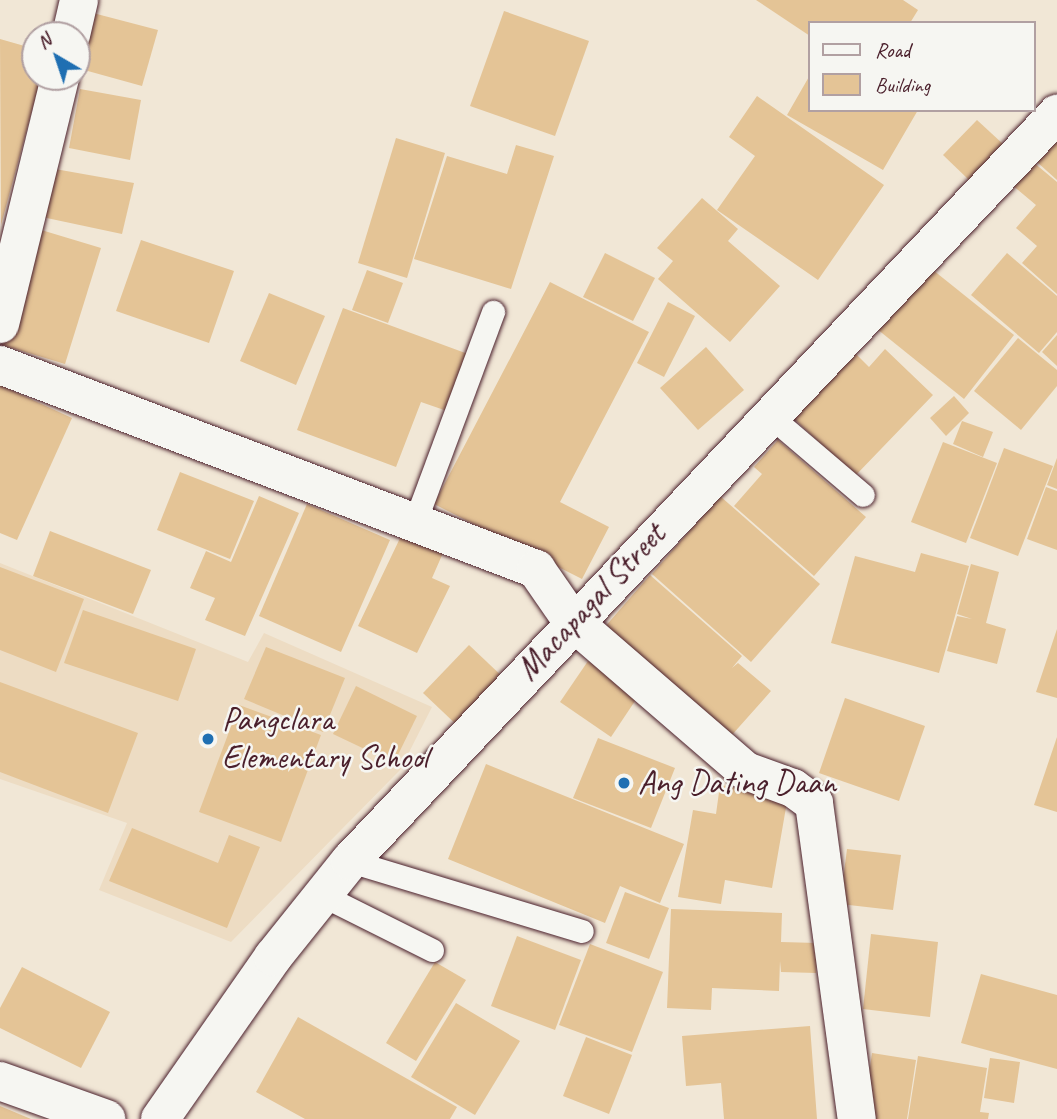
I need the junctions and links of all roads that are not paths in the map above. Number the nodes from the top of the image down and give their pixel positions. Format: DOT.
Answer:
graph roads {
  1 [pos="79,0"];
  2 [pos="74,21"];
  3 [pos="58,91"];
  4 [pos="1057,114"];
  5 [pos="493,312"];
  6 [pos="0,324"];
  7 [pos="0,365"];
  8 [pos="769,415"];
  9 [pos="863,495"];
  10 [pos="415,519"];
  11 [pos="572,621"];
  12 [pos="350,861"];
  13 [pos="323,895"];
  14 [pos="582,932"];
  15 [pos="432,950"];
  16 [pos="0,1081"];
  17 [pos="106,1119"];
  18 [pos="160,1119"];
  19 [pos="858,1119"];
  1 -- 2 [label="street"];
  3 -- 6 [label="street"];
  4 -- 8 [label="street, Macapagal Street"];
  5 -- 10 [label="lane"];
  7 -- 10 [label="street"];
  8 -- 9 [label="lane"];
  8 -- 11 [label="street, Macapagal Street"];
  10 -- 11 [label="street"];
  11 -- 12 [label="street, Macapagal Street"];
  11 -- 19 [label="street"];
  12 -- 13 [label="street, Macapagal Street"];
  12 -- 14 [label="lane"];
  13 -- 15 [label="lane"];
  13 -- 18 [label="street, Macapagal Street"];
  16 -- 17 [label="street"];
}
